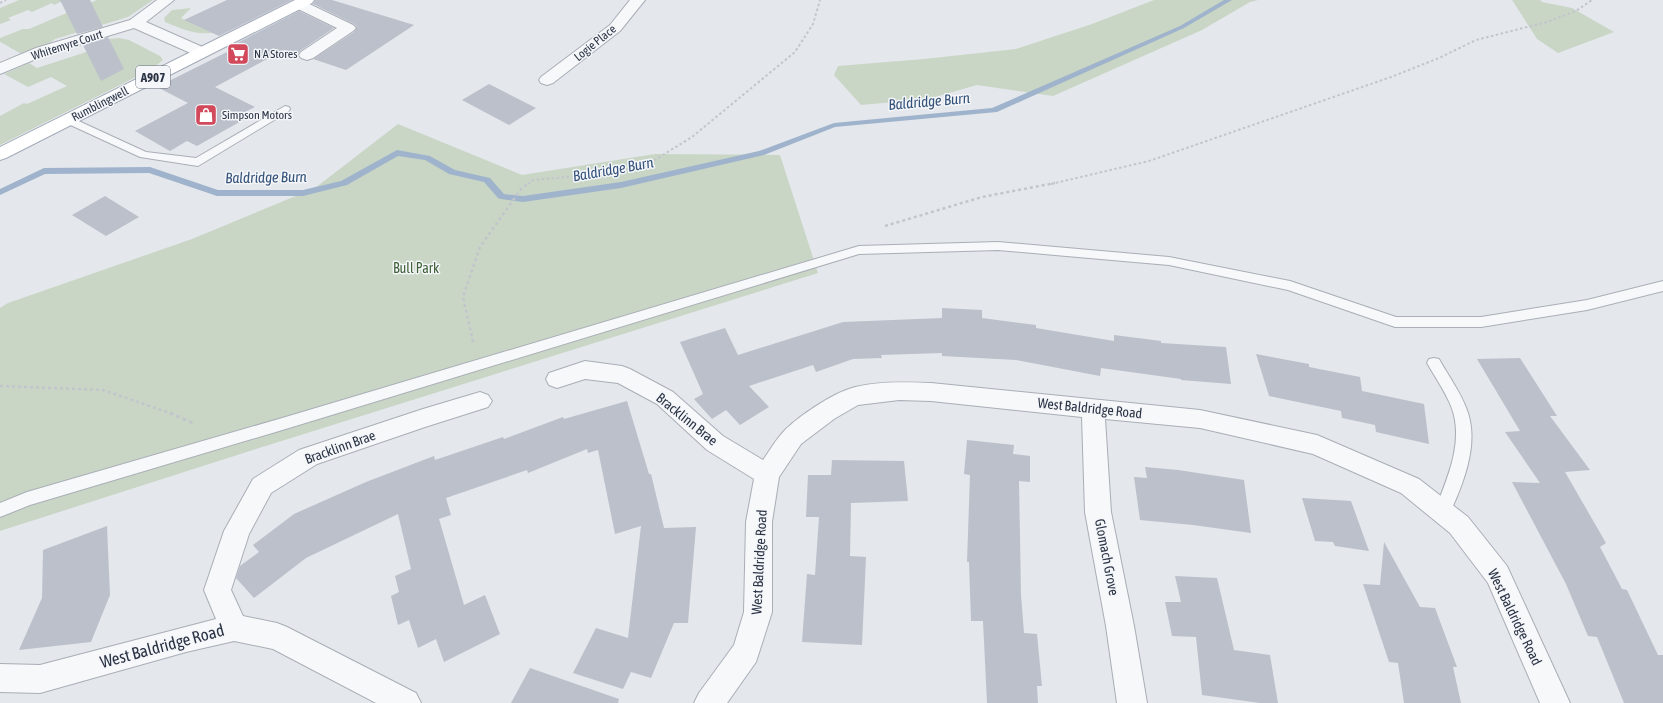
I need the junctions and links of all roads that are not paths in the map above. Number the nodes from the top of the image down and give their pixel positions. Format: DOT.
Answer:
graph roads {
  1 [pos="167,0"];
  2 [pos="638,0"];
  3 [pos="303,2"];
  4 [pos="135,23"];
  5 [pos="201,52"];
  6 [pos="307,55"];
  7 [pos="0,69"];
  8 [pos="547,80"];
  9 [pos="285,109"];
  10 [pos="68,120"];
  11 [pos="0,154"];
  12 [pos="1663,286"];
  13 [pos="1434,363"];
  14 [pos="557,378"];
  15 [pos="480,401"];
  16 [pos="1093,409"];
  17 [pos="767,474"];
  18 [pos="0,510"];
  19 [pos="1442,512"];
  20 [pos="234,628"];
  21 [pos="0,678"];
  22 [pos="406,703"];
  23 [pos="709,703"];
  24 [pos="1132,703"];
  25 [pos="1555,703"];
  1 -- 4 [label="street, Whitemyre Court"];
  2 -- 8 [label="street, Logie Place"];
  3 -- 5 [label="main road, Rumblingwell / A907"];
  3 -- 6 [label="street"];
  4 -- 5 [label="street"];
  4 -- 7 [label="street, Whitemyre Court"];
  5 -- 10 [label="main road, Rumblingwell / A907"];
  9 -- 10 [label="lane"];
  10 -- 11 [label="main road, Rumblingwell / A907"];
  12 -- 18 [label="lane"];
  13 -- 19 [label="lane"];
  14 -- 17 [label="street, Bracklinn Brae"];
  15 -- 20 [label="street, Bracklinn Brae"];
  16 -- 17 [label="street, West Baldridge Road"];
  16 -- 19 [label="street, West Baldridge Road"];
  16 -- 24 [label="street, Glomach Grove"];
  17 -- 23 [label="street, West Baldridge Road"];
  19 -- 25 [label="street, West Baldridge Road"];
  20 -- 21 [label="street, West Baldridge Road"];
  20 -- 22 [label="street, West Baldridge Road"];
}
